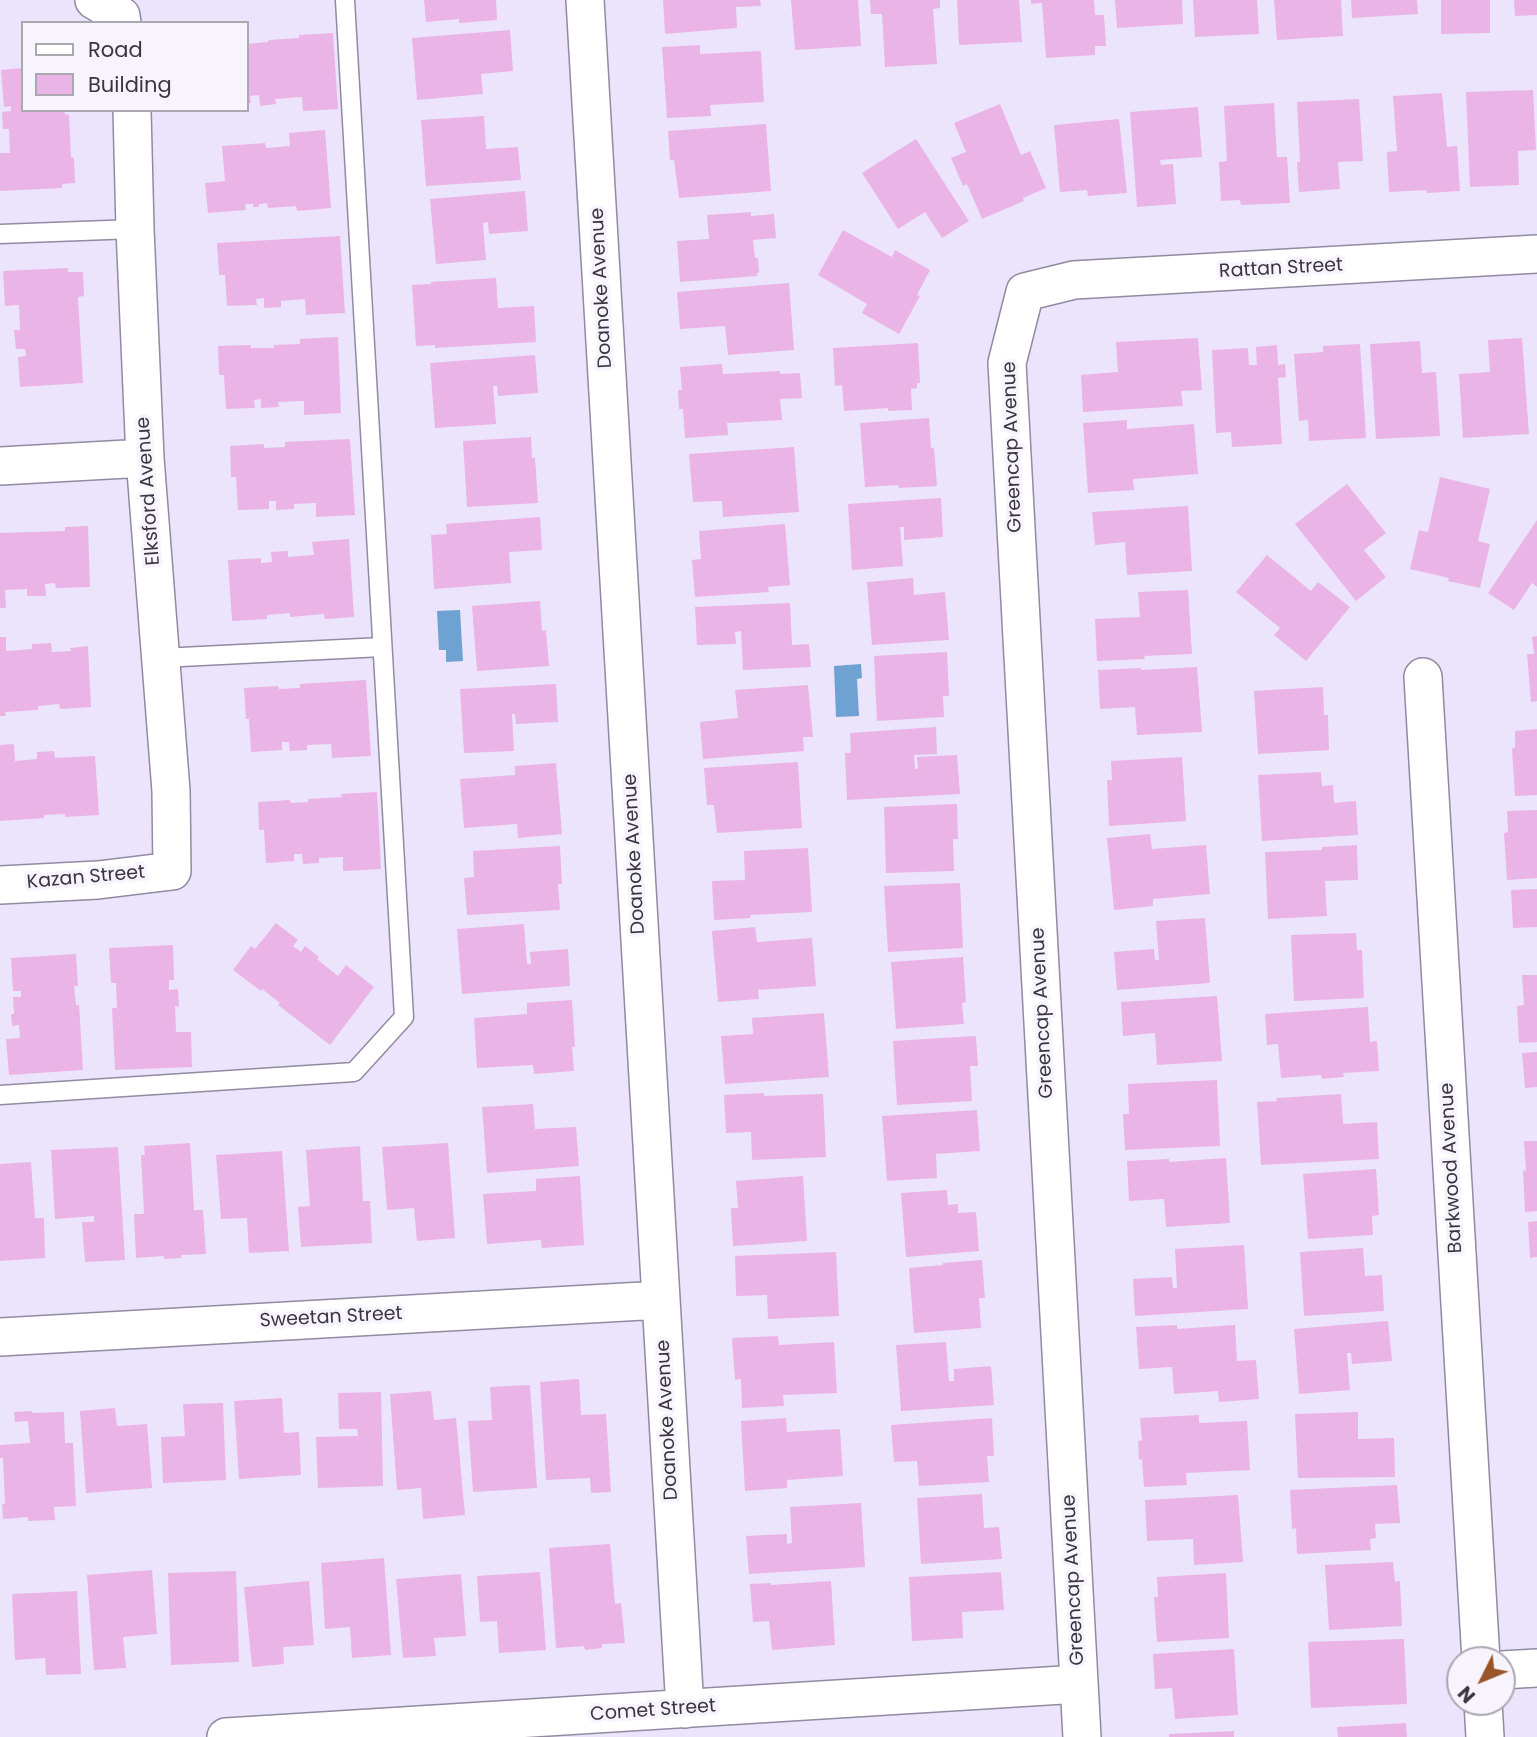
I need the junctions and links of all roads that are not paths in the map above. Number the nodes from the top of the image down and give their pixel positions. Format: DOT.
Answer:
graph roads {
  1 [pos="94,0"];
  2 [pos="345,0"];
  3 [pos="585,0"];
  4 [pos="122,21"];
  5 [pos="132,112"];
  6 [pos="135,229"];
  7 [pos="0,234"];
  8 [pos="1537,254"];
  9 [pos="1025,292"];
  10 [pos="145,458"];
  11 [pos="0,466"];
  12 [pos="383,647"];
  13 [pos="161,658"];
  14 [pos="1423,677"];
  15 [pos="172,871"];
  16 [pos="0,885"];
  17 [pos="0,1095"];
  18 [pos="661,1300"];
  19 [pos="0,1337"];
  20 [pos="1480,1646"];
  21 [pos="1537,1668"];
  22 [pos="1516,1669"];
  23 [pos="1079,1685"];
  24 [pos="685,1709"];
  25 [pos="1484,1716"];
  26 [pos="226,1737"];
  27 [pos="1082,1737"];
  28 [pos="1485,1737"];
  1 -- 4 [label="street"];
  2 -- 12 [label="lane"];
  3 -- 18 [label="street, Doanoke Avenue"];
  5 -- 6 [label="street, Elksford Avenue"];
  6 -- 7 [label="lane"];
  6 -- 10 [label="street, Elksford Avenue"];
  8 -- 9 [label="street, Rattan Street"];
  9 -- 23 [label="street, Greencap Avenue"];
  10 -- 11 [label="street"];
  10 -- 13 [label="street, Elksford Avenue"];
  12 -- 13 [label="lane"];
  12 -- 17 [label="lane"];
  13 -- 15 [label="street, Elksford Avenue"];
  14 -- 20 [label="street, Barkwood Avenue"];
  15 -- 16 [label="street, Kazan Street"];
  18 -- 19 [label="street, Sweetan Street"];
  18 -- 24 [label="street, Doanoke Avenue"];
  21 -- 22 [label="street"];
  23 -- 24 [label="street, Comet Street"];
  23 -- 27 [label="street, Greencap Avenue"];
  24 -- 26 [label="street, Comet Street"];
  25 -- 28 [label="street"];
}
